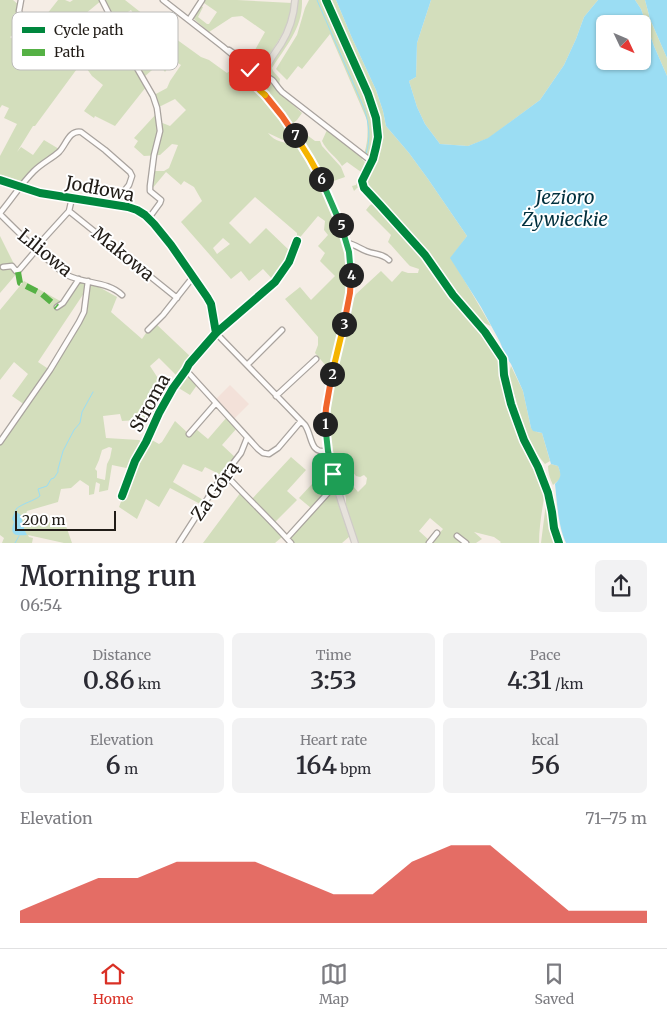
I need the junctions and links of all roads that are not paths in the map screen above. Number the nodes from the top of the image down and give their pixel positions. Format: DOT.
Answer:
graph roads {
  1 [pos="102,0"];
  2 [pos="164,0"];
  3 [pos="202,0"];
  4 [pos="295,0"];
  5 [pos="108,12"];
  6 [pos="189,20"];
  7 [pos="273,55"];
  8 [pos="254,69"];
  9 [pos="138,70"];
  10 [pos="264,76"];
  11 [pos="254,82"];
  12 [pos="268,98"];
  13 [pos="367,158"];
  14 [pos="0,180"];
  15 [pos="20,187"];
  16 [pos="72,198"];
  17 [pos="113,205"];
  18 [pos="69,211"];
  19 [pos="0,214"];
  20 [pos="149,218"];
  21 [pos="297,241"];
  22 [pos="347,243"];
  23 [pos="37,250"];
  24 [pos="389,260"];
  25 [pos="4,267"];
  26 [pos="193,277"];
  27 [pos="79,279"];
  28 [pos="88,281"];
  29 [pos="122,295"];
  30 [pos="177,298"];
  31 [pos="57,307"];
  32 [pos="148,330"];
  33 [pos="282,330"];
  34 [pos="216,333"];
  35 [pos="316,358"];
  36 [pos="247,365"];
  37 [pos="186,370"];
  38 [pos="276,396"];
  39 [pos="216,403"];
  40 [pos="302,421"];
  41 [pos="189,434"];
  42 [pos="247,438"];
  43 [pos="0,442"];
  44 [pos="328,451"];
  45 [pos="225,474"];
  46 [pos="336,484"];
  47 [pos="122,496"];
  48 [pos="438,533"];
  49 [pos="457,536"];
  50 [pos="287,538"];
  51 [pos="180,543"];
  52 [pos="291,543"];
  53 [pos="355,543"];
  54 [pos="429,543"];
  55 [pos="466,543"];
  1 -- 5 [label="street"];
  2 -- 6 [label="street"];
  3 -- 6 [label="street"];
  4 -- 7 [label="main road"];
  6 -- 8 [label="street"];
  7 -- 8 [label="main road"];
  7 -- 10 [label="main road"];
  8 -- 10 [label="main road"];
  8 -- 11 [label="main road"];
  9 -- 20 [label="street"];
  10 -- 11 [label="main road"];
  10 -- 12 [label="main road"];
  10 -- 13 [label="street"];
  11 -- 12 [label="main road"];
  12 -- 22 [label="main road"];
  14 -- 15 [label="street, Jodłowa"];
  15 -- 16 [label="street, Jodłowa"];
  15 -- 17 [label="street"];
  15 -- 19 [label="street"];
  16 -- 17 [label="street, Jodłowa"];
  16 -- 18 [label="street"];
  17 -- 20 [label="street, Jodłowa"];
  18 -- 23 [label="street"];
  18 -- 30 [label="street, Makowa"];
  19 -- 23 [label="street, Liliowa"];
  20 -- 26 [label="street, Jodłowa"];
  21 -- 34 [label="street, Stroma"];
  22 -- 24 [label="street"];
  22 -- 44 [label="main road"];
  23 -- 25 [label="street"];
  23 -- 27 [label="street, Liliowa"];
  26 -- 30 [label="street"];
  26 -- 34 [label="street, Jodłowa"];
  27 -- 28 [label="street, Liliowa"];
  27 -- 31 [label="street"];
  28 -- 29 [label="street, Liliowa"];
  28 -- 43 [label="street"];
  30 -- 32 [label="street"];
  33 -- 36 [label="street"];
  34 -- 36 [label="street"];
  34 -- 37 [label="street, Stroma"];
  35 -- 38 [label="street"];
  36 -- 38 [label="street"];
  37 -- 39 [label="street"];
  37 -- 47 [label="street, Stroma"];
  38 -- 40 [label="street"];
  39 -- 41 [label="street"];
  39 -- 42 [label="street"];
  40 -- 42 [label="street"];
  40 -- 44 [label="street"];
  42 -- 45 [label="street, Za Górą"];
  44 -- 46 [label="main road"];
  45 -- 50 [label="street"];
  45 -- 51 [label="street, Za Górą"];
  46 -- 50 [label="street"];
  46 -- 53 [label="main road"];
  48 -- 54 [label="street"];
  49 -- 55 [label="street"];
  50 -- 52 [label="street"];
}
